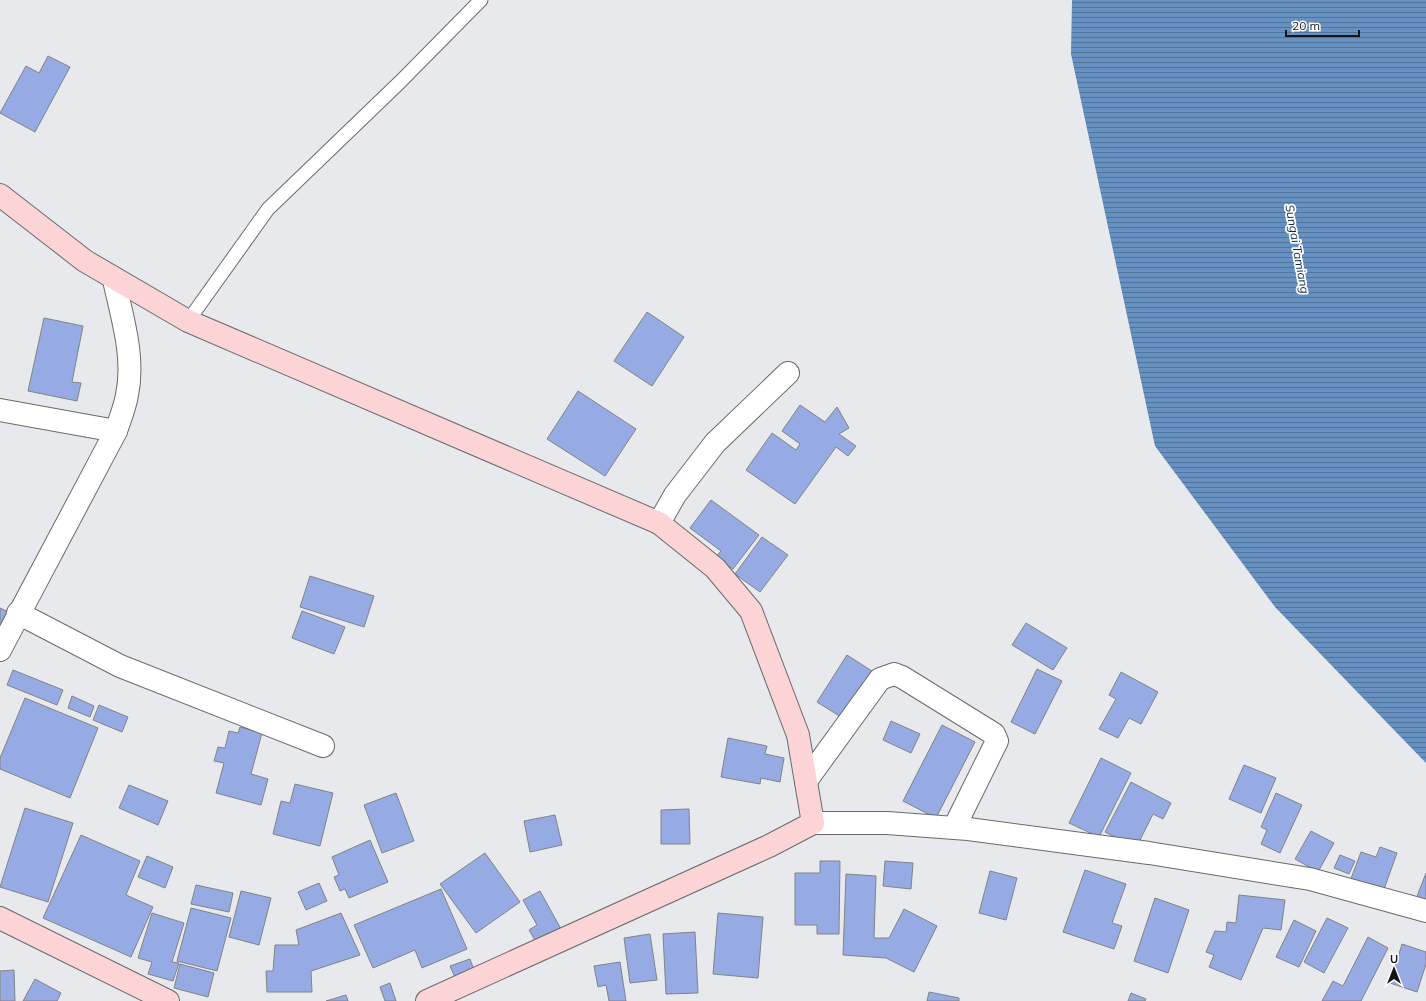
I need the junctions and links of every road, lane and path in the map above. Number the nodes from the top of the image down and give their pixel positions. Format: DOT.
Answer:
graph roads {
  1 [pos="481,0"];
  2 [pos="0,196"];
  3 [pos="114,280"];
  4 [pos="188,321"];
  5 [pos="788,373"];
  6 [pos="0,410"];
  7 [pos="116,431"];
  8 [pos="659,523"];
  9 [pos="18,613"];
  10 [pos="0,650"];
  11 [pos="323,746"];
  12 [pos="806,781"];
  13 [pos="813,823"];
  14 [pos="954,828"];
  15 [pos="1426,911"];
  16 [pos="0,918"];
  17 [pos="168,1001"];
  18 [pos="427,1001"];
  1 -- 4 [label="lane"];
  2 -- 3 [label="street"];
  3 -- 4 [label="street"];
  3 -- 7 [label="street"];
  4 -- 8 [label="street"];
  5 -- 8 [label="street"];
  6 -- 7 [label="street"];
  7 -- 9 [label="street"];
  8 -- 12 [label="street"];
  9 -- 10 [label="street"];
  9 -- 11 [label="street"];
  12 -- 13 [label="street"];
  12 -- 14 [label="street"];
  13 -- 14 [label="street"];
  13 -- 18 [label="street"];
  14 -- 15 [label="street"];
  16 -- 17 [label="street"];
}
